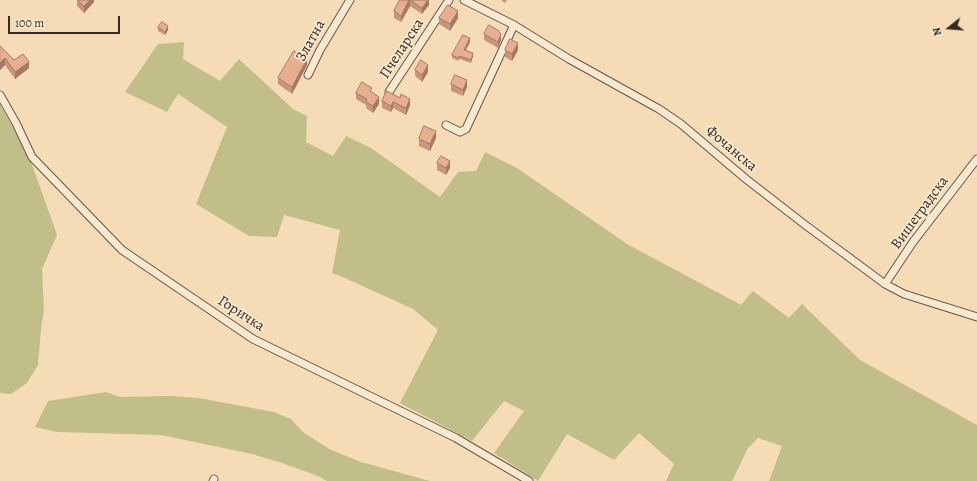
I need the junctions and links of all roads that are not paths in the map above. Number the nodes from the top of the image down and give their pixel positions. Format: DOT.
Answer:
graph roads {
  1 [pos="350,0"];
  2 [pos="449,0"];
  3 [pos="464,0"];
  4 [pos="514,25"];
  5 [pos="308,75"];
  6 [pos="389,92"];
  7 [pos="0,95"];
  8 [pos="446,125"];
  9 [pos="977,159"];
  10 [pos="885,284"];
  11 [pos="977,317"];
  12 [pos="529,481"];
  1 -- 5 [label="street, Златна"];
  2 -- 6 [label="street, Пчеларска"];
  3 -- 4 [label="street, Фочанска"];
  4 -- 8 [label="street"];
  4 -- 10 [label="street, Фочанска"];
  7 -- 12 [label="street, Горичка"];
  9 -- 10 [label="street, Вишеградска"];
  10 -- 11 [label="street, Фочанска"];
}
